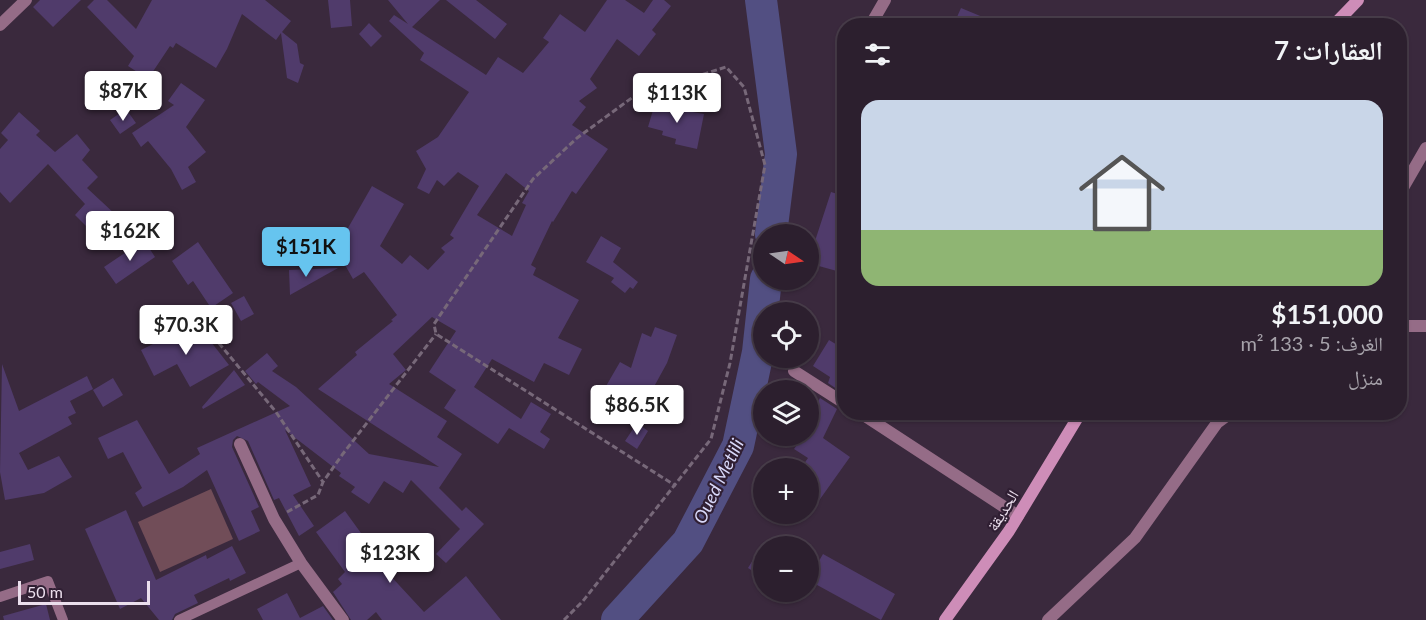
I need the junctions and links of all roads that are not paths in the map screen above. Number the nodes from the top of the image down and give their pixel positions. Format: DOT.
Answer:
graph roads {
  1 [pos="26,0"];
  2 [pos="885,0"];
  3 [pos="1358,0"];
  4 [pos="875,18"];
  5 [pos="1341,18"];
  6 [pos="0,25"];
  7 [pos="1426,148"];
  8 [pos="1407,181"];
  9 [pos="1426,326"];
  10 [pos="1407,327"];
  11 [pos="794,371"];
  12 [pos="837,399"];
  13 [pos="871,420"];
  14 [pos="1076,420"];
  15 [pos="1221,420"];
  16 [pos="240,444"];
  17 [pos="1018,516"];
  18 [pos="301,563"];
  19 [pos="0,597"];
  20 [pos="63,620"];
  21 [pos="180,620"];
  22 [pos="343,620"];
  23 [pos="945,620"];
  24 [pos="1048,620"];
  1 -- 6 [label="street"];
  2 -- 4 [label="street"];
  3 -- 5 [label="street"];
  7 -- 8 [label="street"];
  9 -- 10 [label="street"];
  11 -- 12 [label="street"];
  13 -- 17 [label="street"];
  14 -- 17 [label="street, الحديقة"];
  15 -- 24 [label="street"];
  16 -- 18 [label="street"];
  17 -- 23 [label="street, الحديقة"];
  18 -- 21 [label="lane"];
  18 -- 22 [label="street"];
  19 -- 20 [label="lane"];
}
